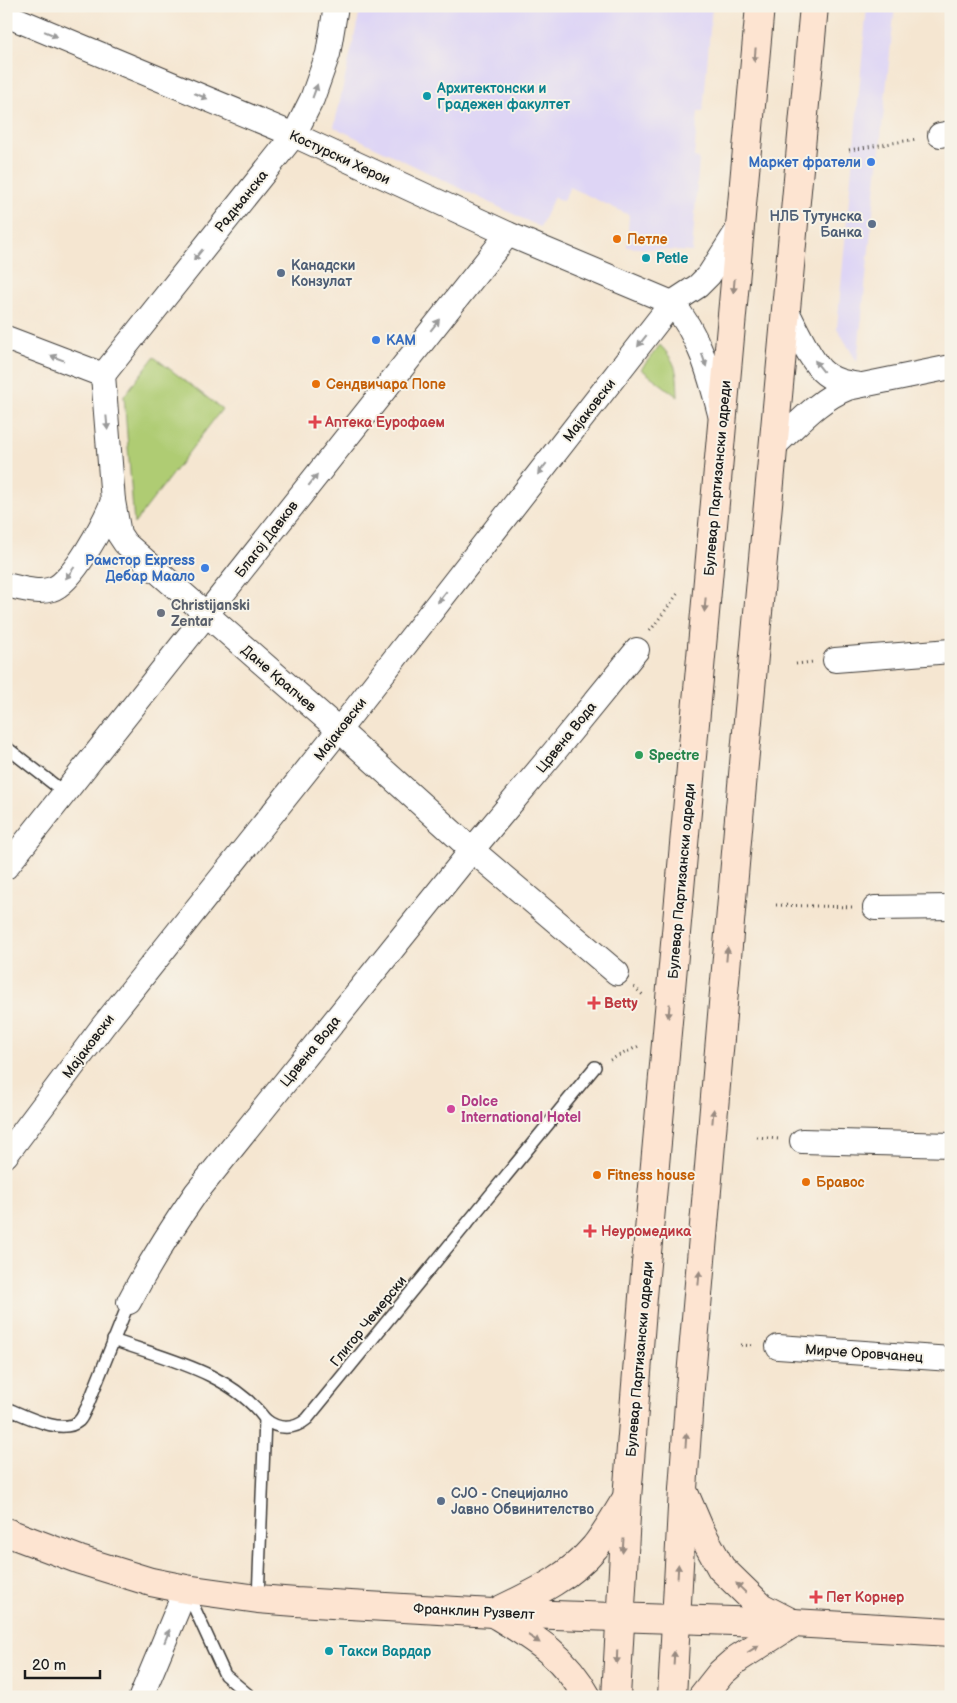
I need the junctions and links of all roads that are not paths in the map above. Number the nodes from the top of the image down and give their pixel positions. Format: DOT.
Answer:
graph roads {
  1 [pos="336,6"];
  2 [pos="760,6"];
  3 [pos="814,6"];
  4 [pos="6,15"];
  5 [pos="294,135"];
  6 [pos="740,228"];
  7 [pos="508,234"];
  8 [pos="672,303"];
  9 [pos="786,310"];
  10 [pos="6,338"];
  11 [pos="951,367"];
  12 [pos="103,375"];
  13 [pos="862,385"];
  14 [pos="722,420"];
  15 [pos="774,446"];
  16 [pos="113,501"];
  17 [pos="6,585"];
  18 [pos="207,614"];
  19 [pos="637,650"];
  20 [pos="951,651"];
  21 [pos="835,660"];
  22 [pos="340,730"];
  23 [pos="6,747"];
  24 [pos="65,793"];
  25 [pos="472,850"];
  26 [pos="6,867"];
  27 [pos="951,907"];
  28 [pos="875,908"];
  29 [pos="617,973"];
  30 [pos="595,1067"];
  31 [pos="802,1141"];
  32 [pos="951,1146"];
  33 [pos="6,1155"];
  34 [pos="129,1302"];
  35 [pos="113,1340"];
  36 [pos="778,1347"];
  37 [pos="951,1359"];
  38 [pos="6,1408"];
  39 [pos="265,1419"];
  40 [pos="683,1488"];
  41 [pos="627,1498"];
  42 [pos="6,1532"];
  43 [pos="186,1589"];
  44 [pos="258,1599"];
  45 [pos="494,1613"];
  46 [pos="619,1618"];
  47 [pos="676,1619"];
  48 [pos="793,1623"];
  49 [pos="951,1632"];
  50 [pos="141,1697"];
  51 [pos="251,1697"];
  52 [pos="587,1697"];
  53 [pos="616,1697"];
  54 [pos="672,1697"];
  55 [pos="702,1697"];
  5 -- 1 [label="street, Радњанска, one-way"];
  2 -- 6 [label="street, Булевар Партизански одреди, one-way"];
  3 -- 9 [label="street"];
  4 -- 5 [label="street, Костурски Херои, one-way"];
  5 -- 7 [label="street, Костурски Херои"];
  5 -- 12 [label="street, Радњанска, one-way"];
  6 -- 8 [label="street"];
  6 -- 14 [label="street, Булевар Партизански одреди, one-way"];
  7 -- 8 [label="street, Костурски Херои"];
  18 -- 7 [label="street, Благој Давков, one-way"];
  8 -- 14 [label="street, Костурски Херои, one-way"];
  8 -- 22 [label="street, Мајаковски, one-way"];
  13 -- 9 [label="street, one-way"];
  9 -- 15 [label="street"];
  12 -- 10 [label="street, one-way"];
  11 -- 13 [label="street"];
  12 -- 16 [label="street, Дане Крапчев, one-way"];
  13 -- 15 [label="street"];
  14 -- 41 [label="street, Булевар Партизански одреди, one-way"];
  40 -- 15 [label="street, one-way"];
  16 -- 17 [label="street, one-way"];
  16 -- 18 [label="street, Дане Крапчев"];
  18 -- 22 [label="street, Дане Крапчев"];
  18 -- 24 [label="street, Благој Давков"];
  19 -- 25 [label="street, Црвена Вода"];
  20 -- 21 [label="street"];
  22 -- 25 [label="street, Дане Крапчев"];
  22 -- 33 [label="street, Мајаковски"];
  23 -- 24 [label="lane"];
  24 -- 26 [label="street, Благој Давков"];
  25 -- 29 [label="street, Дане Крапчев"];
  25 -- 34 [label="street, Црвена Вода"];
  27 -- 28 [label="street"];
  30 -- 39 [label="lane, Глигор Чемерски"];
  31 -- 32 [label="street"];
  34 -- 35 [label="lane, Црвена Вода"];
  35 -- 38 [label="lane, Црвена Вода"];
  35 -- 39 [label="lane"];
  36 -- 37 [label="street, Мирче Оровчанец"];
  39 -- 44 [label="lane"];
  47 -- 40 [label="street, one-way"];
  48 -- 40 [label="street, one-way"];
  41 -- 45 [label="street"];
  41 -- 46 [label="street, Булевар Партизански одреди, one-way"];
  42 -- 43 [label="street, Франклин Рузвелт"];
  43 -- 44 [label="street, Франклин Рузвелт"];
  50 -- 43 [label="street, one-way"];
  43 -- 51 [label="lane"];
  44 -- 45 [label="street, Франклин Рузвелт"];
  45 -- 46 [label="street, Франклин Рузвелт"];
  45 -- 52 [label="street, one-way"];
  46 -- 47 [label="street, Франклин Рузвелт"];
  46 -- 53 [label="street, Булевар Партизански одреди, one-way"];
  47 -- 48 [label="street, Франклин Рузвелт"];
  54 -- 47 [label="street, one-way"];
  48 -- 49 [label="street, Франклин Рузвелт"];
  55 -- 48 [label="street, one-way"];
}
